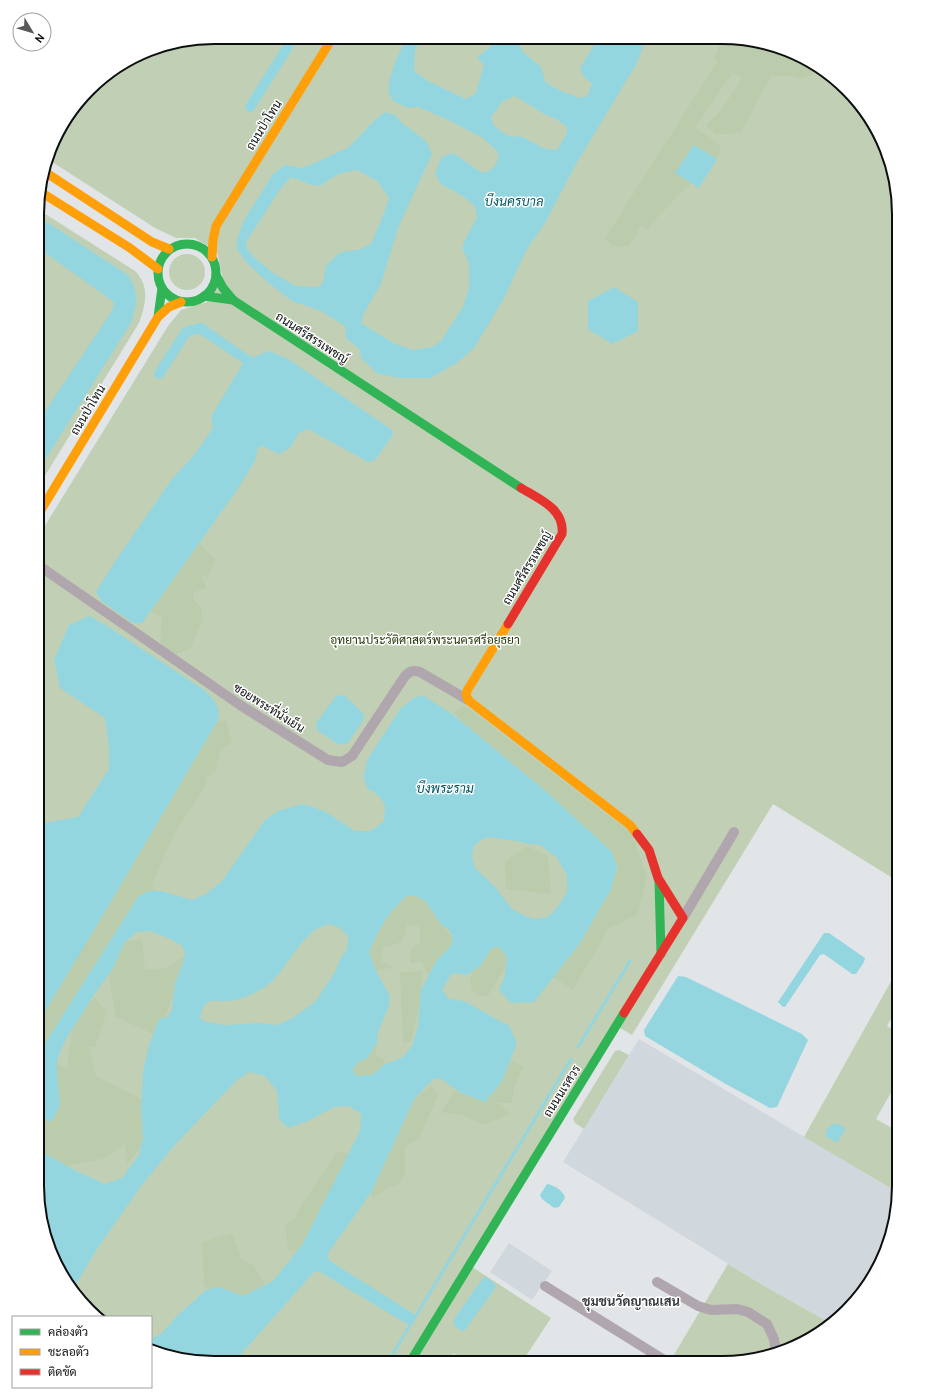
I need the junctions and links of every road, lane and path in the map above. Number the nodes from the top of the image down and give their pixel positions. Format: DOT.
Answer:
graph roads {
  1 [pos="329,44"];
  2 [pos="49,174"];
  3 [pos="65,185"];
  4 [pos="45,195"];
  5 [pos="54,201"];
  6 [pos="216,226"];
  7 [pos="190,243"];
  8 [pos="169,249"];
  9 [pos="212,257"];
  10 [pos="158,269"];
  11 [pos="216,275"];
  12 [pos="162,288"];
  13 [pos="204,296"];
  14 [pos="232,300"];
  15 [pos="181,302"];
  16 [pos="158,317"];
  17 [pos="44,505"];
  18 [pos="44,569"];
  19 [pos="468,700"];
  20 [pos="734,832"];
  21 [pos="658,878"];
  22 [pos="683,918"];
  23 [pos="661,955"];
  24 [pos="657,1282"];
  25 [pos="546,1286"];
  26 [pos="775,1347"];
  27 [pos="414,1356"];
  28 [pos="658,1356"];
  1 -- 6 [label="street, ถนนป่าโทน"];
  2 -- 3 [label="street"];
  3 -- 5 [label="street"];
  3 -- 8 [label="street"];
  4 -- 5 [label="street"];
  5 -- 10 [label="street"];
  6 -- 7 [label="street, ถนนป่าโทน"];
  6 -- 9 [label="street, ถนนป่าโทน"];
  7 -- 8 [label="street"];
  7 -- 9 [label="street"];
  8 -- 10 [label="street"];
  9 -- 11 [label="street"];
  10 -- 12 [label="street"];
  11 -- 13 [label="street"];
  11 -- 14 [label="street, ถนนศรีสรรเพชญ์"];
  12 -- 15 [label="street"];
  12 -- 16 [label="street, ถนนป่าโทน"];
  13 -- 14 [label="street, ถนนศรีสรรเพชญ์"];
  13 -- 15 [label="street"];
  14 -- 19 [label="street, ถนนศรีสรรเพชญ์"];
  15 -- 16 [label="street, ถนนป่าโทน"];
  16 -- 17 [label="street, ถนนป่าโทน"];
  18 -- 19 [label="street, ซอยพระที่นั่งเย็น"];
  19 -- 21 [label="street"];
  20 -- 22 [label="street, ถนนนเรศวร"];
  21 -- 22 [label="street"];
  21 -- 23 [label="street"];
  22 -- 23 [label="street, ถนนนเรศวร"];
  23 -- 27 [label="street, ถนนนเรศวร"];
  24 -- 26 [label="street"];
  25 -- 28 [label="street"];
}
